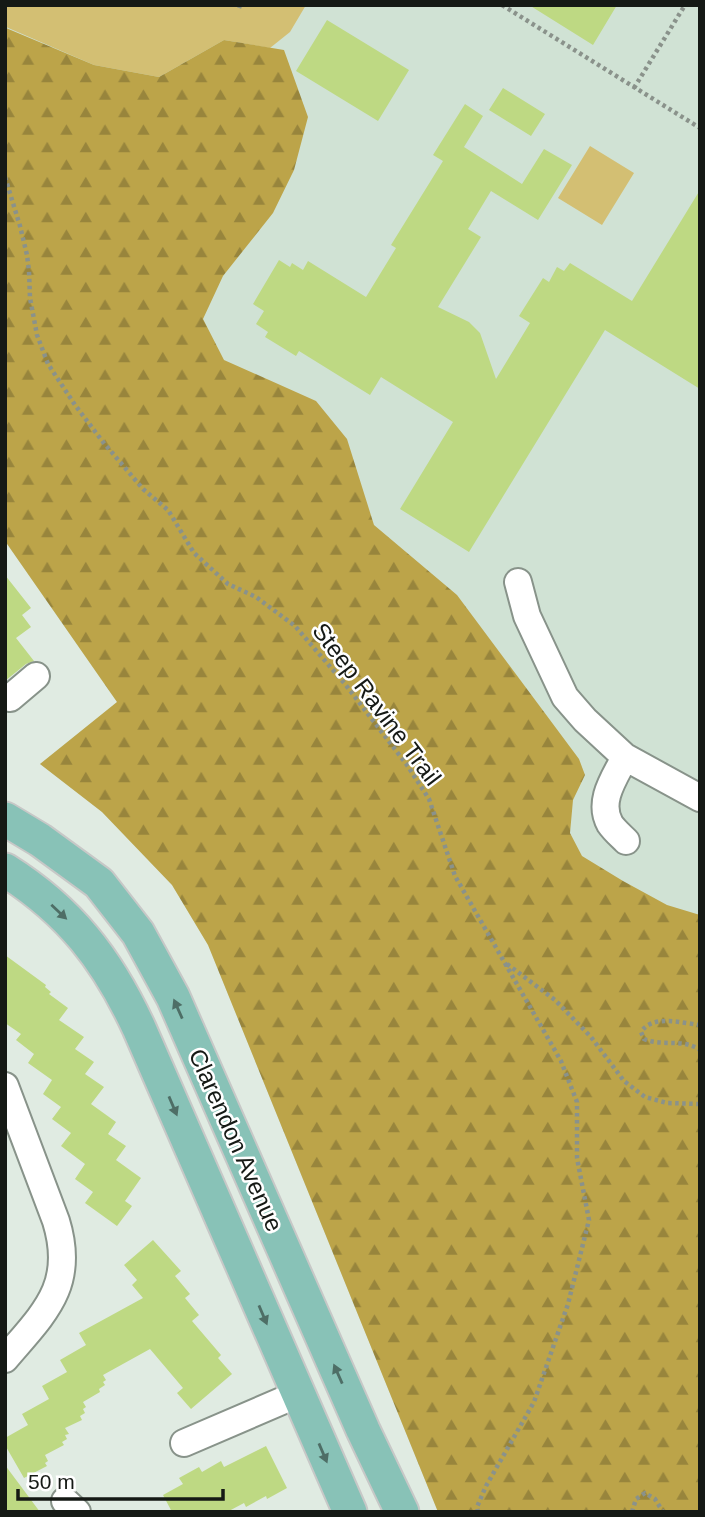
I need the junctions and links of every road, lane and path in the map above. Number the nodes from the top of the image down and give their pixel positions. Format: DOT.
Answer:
graph roads {
  1 [pos="502,5"];
  2 [pos="685,5"];
  3 [pos="634,88"];
  4 [pos="700,128"];
  5 [pos="5,177"];
  6 [pos="518,582"];
  7 [pos="36,676"];
  8 [pos="5,697"];
  9 [pos="625,757"];
  10 [pos="700,798"];
  11 [pos="5,819"];
  12 [pos="626,841"];
  13 [pos="5,870"];
  14 [pos="503,961"];
  15 [pos="700,1025"];
  16 [pos="700,1050"];
  17 [pos="5,1086"];
  18 [pos="700,1104"];
  19 [pos="314,1319"];
  20 [pos="5,1359"];
  21 [pos="298,1394"];
  22 [pos="363,1430"];
  23 [pos="184,1443"];
  24 [pos="350,1512"];
  25 [pos="402,1512"];
  26 [pos="478,1512"];
  27 [pos="632,1512"];
  28 [pos="663,1512"];
  1 -- 3 [label="path"];
  2 -- 3 [label="path"];
  3 -- 4 [label="path"];
  5 -- 14 [label="path, Steep Ravine Trail"];
  6 -- 9 [label="street"];
  7 -- 8 [label="street"];
  9 -- 10 [label="street"];
  9 -- 12 [label="street"];
  19 -- 11 [label="main road, Clarendon Avenue, one-way"];
  13 -- 21 [label="main road, Clarendon Avenue, one-way"];
  14 -- 18 [label="path"];
  14 -- 26 [label="path, Steep Ravine Trail"];
  15 -- 16 [label="path"];
  17 -- 20 [label="street"];
  19 -- 21 [label="main road"];
  22 -- 19 [label="main road, Clarendon Avenue, one-way"];
  21 -- 22 [label="main road"];
  21 -- 23 [label="street"];
  21 -- 24 [label="main road, Clarendon Avenue, one-way"];
  22 -- 25 [label="main road, Clarendon Avenue"];
  27 -- 28 [label="path"];
}
